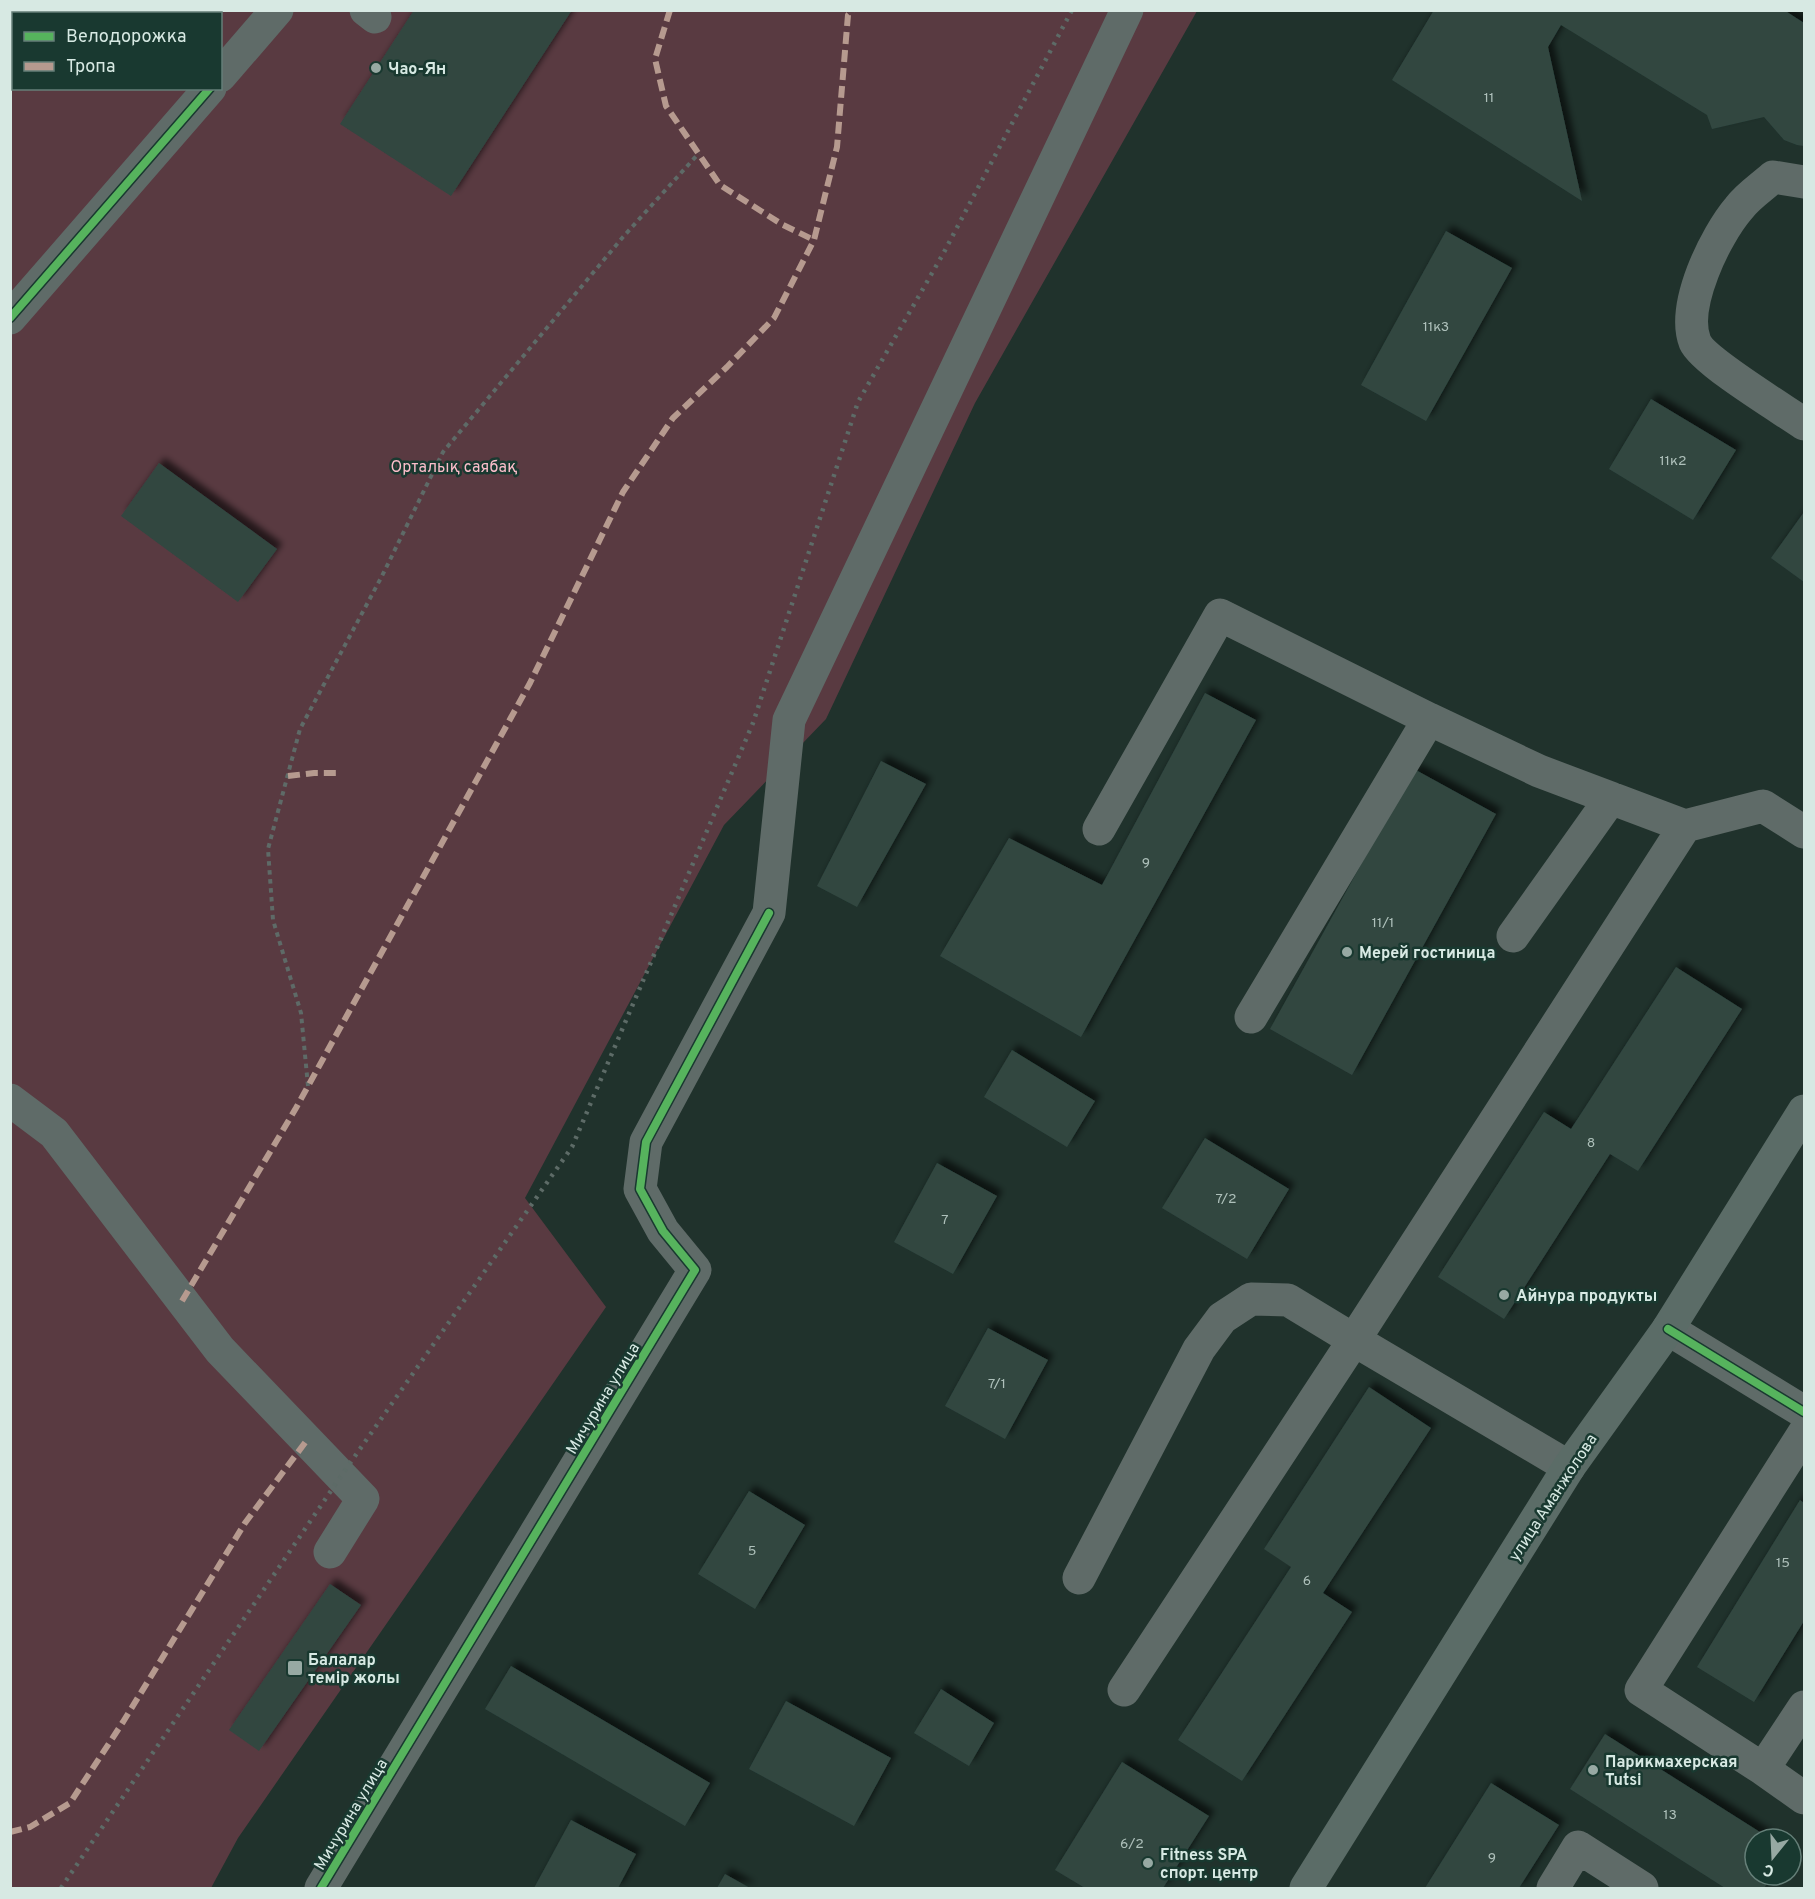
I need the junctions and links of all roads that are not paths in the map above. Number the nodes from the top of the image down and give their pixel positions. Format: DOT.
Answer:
graph roads {
  1 [pos="278,10"];
  2 [pos="1127,10"];
  3 [pos="222,74"];
  4 [pos="208,90"];
  5 [pos="1804,182"];
  6 [pos="10,318"];
  7 [pos="1804,424"];
  8 [pos="1429,719"];
  9 [pos="1611,798"];
  10 [pos="1684,826"];
  11 [pos="1099,829"];
  12 [pos="1804,832"];
  13 [pos="1513,936"];
  14 [pos="1251,1017"];
  15 [pos="10,1100"];
  16 [pos="1804,1112"];
  17 [pos="1668,1329"];
  18 [pos="1353,1340"];
  19 [pos="1804,1412"];
  20 [pos="1804,1433"];
  21 [pos="1569,1467"];
  22 [pos="330,1552"];
  23 [pos="1079,1578"];
  24 [pos="1124,1690"];
  25 [pos="1804,1707"];
  26 [pos="1763,1769"];
  27 [pos="1804,1798"];
  28 [pos="321,1888"];
  29 [pos="1306,1888"];
  30 [pos="1553,1888"];
  31 [pos="1642,1888"];
  1 -- 3 [label="street"];
  2 -- 28 [label="street, Мичурина улица"];
  4 -- 6 [label="street"];
  5 -- 7 [label="street"];
  8 -- 9 [label="street"];
  8 -- 11 [label="street"];
  8 -- 14 [label="street"];
  9 -- 10 [label="street"];
  9 -- 13 [label="street"];
  10 -- 12 [label="street"];
  10 -- 18 [label="street"];
  15 -- 22 [label="street"];
  16 -- 17 [label="main road, улица Аманжолова"];
  17 -- 19 [label="street"];
  17 -- 21 [label="main road, улица Аманжолова"];
  18 -- 21 [label="street"];
  18 -- 23 [label="street"];
  18 -- 24 [label="street"];
  20 -- 26 [label="street"];
  21 -- 29 [label="main road, улица Аманжолова"];
  25 -- 26 [label="street"];
  26 -- 27 [label="street"];
  30 -- 31 [label="street"];
}
